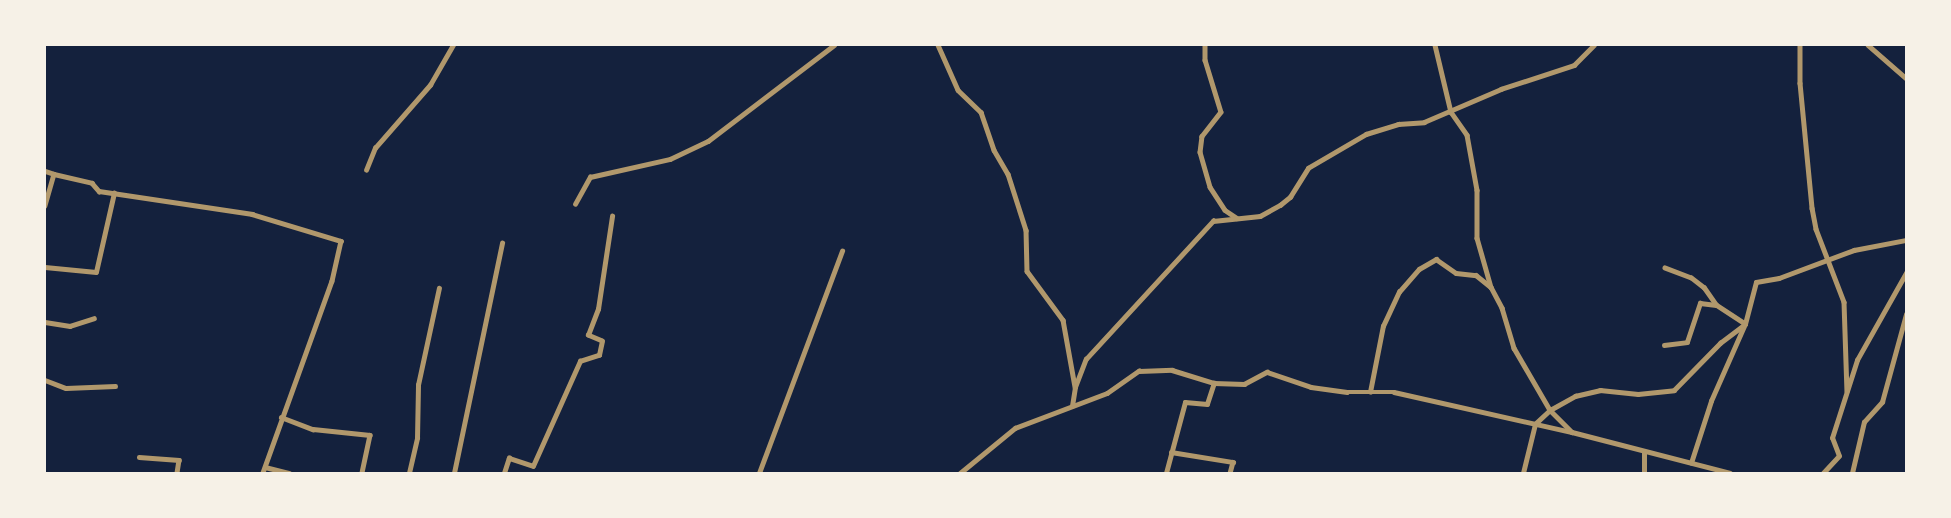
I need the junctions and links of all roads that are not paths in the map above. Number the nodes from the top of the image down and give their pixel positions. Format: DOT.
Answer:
graph roads {
  1 [pos="453,45"];
  2 [pos="834,45"];
  3 [pos="938,45"];
  4 [pos="1205,45"];
  5 [pos="1435,45"];
  6 [pos="1594,45"];
  7 [pos="1800,45"];
  8 [pos="1868,45"];
  9 [pos="1906,78"];
  10 [pos="1451,112"];
  11 [pos="366,170"];
  12 [pos="45,171"];
  13 [pos="54,174"];
  14 [pos="114,193"];
  15 [pos="575,204"];
  16 [pos="45,206"];
  17 [pos="612,216"];
  18 [pos="1237,218"];
  19 [pos="1906,240"];
  20 [pos="502,243"];
  21 [pos="842,251"];
  22 [pos="1826,259"];
  23 [pos="45,267"];
  24 [pos="1665,268"];
  25 [pos="1906,273"];
  26 [pos="1491,287"];
  27 [pos="438,288"];
  28 [pos="1716,306"];
  29 [pos="1906,314"];
  30 [pos="94,318"];
  31 [pos="45,322"];
  32 [pos="1745,324"];
  33 [pos="1665,345"];
  34 [pos="45,380"];
  35 [pos="1214,383"];
  36 [pos="116,386"];
  37 [pos="1075,387"];
  38 [pos="1847,391"];
  39 [pos="1370,392"];
  40 [pos="1072,406"];
  41 [pos="1550,410"];
  42 [pos="281,417"];
  43 [pos="1535,424"];
  44 [pos="1572,432"];
  45 [pos="1171,452"];
  46 [pos="1644,453"];
  47 [pos="139,458"];
  48 [pos="1691,463"];
  49 [pos="264,470"];
  50 [pos="177,473"];
  51 [pos="289,473"];
  52 [pos="362,473"];
  53 [pos="409,473"];
  54 [pos="454,473"];
  55 [pos="504,473"];
  56 [pos="759,473"];
  57 [pos="960,473"];
  58 [pos="1166,473"];
  59 [pos="1230,473"];
  60 [pos="1523,473"];
  61 [pos="1644,473"];
  62 [pos="1730,473"];
  63 [pos="1823,473"];
  64 [pos="1851,473"];
  1 -- 11 [label="street"];
  2 -- 15 [label="street"];
  3 -- 37 [label="street"];
  4 -- 18 [label="street"];
  5 -- 10 [label="street"];
  6 -- 10 [label="street"];
  7 -- 22 [label="street"];
  8 -- 9 [label="street"];
  10 -- 18 [label="street"];
  10 -- 26 [label="street"];
  12 -- 13 [label="street"];
  13 -- 14 [label="street"];
  13 -- 16 [label="street"];
  14 -- 23 [label="street"];
  14 -- 42 [label="street"];
  17 -- 55 [label="street"];
  18 -- 37 [label="street"];
  19 -- 22 [label="street"];
  20 -- 54 [label="street"];
  21 -- 56 [label="street"];
  22 -- 32 [label="street"];
  22 -- 38 [label="street"];
  24 -- 28 [label="street"];
  25 -- 38 [label="street"];
  26 -- 39 [label="street"];
  26 -- 41 [label="street"];
  27 -- 53 [label="street"];
  28 -- 32 [label="street"];
  28 -- 33 [label="street"];
  29 -- 64 [label="street"];
  30 -- 31 [label="street"];
  32 -- 41 [label="street"];
  32 -- 48 [label="street"];
  34 -- 36 [label="street"];
  35 -- 39 [label="street"];
  35 -- 40 [label="street"];
  35 -- 45 [label="street"];
  37 -- 40 [label="street"];
  38 -- 63 [label="street"];
  39 -- 43 [label="street"];
  40 -- 57 [label="street"];
  41 -- 43 [label="street"];
  41 -- 44 [label="street"];
  42 -- 49 [label="street"];
  42 -- 52 [label="street"];
  43 -- 44 [label="street"];
  43 -- 60 [label="street"];
  44 -- 46 [label="street"];
  45 -- 58 [label="street"];
  45 -- 59 [label="street"];
  46 -- 48 [label="street"];
  46 -- 61 [label="street"];
  47 -- 50 [label="street"];
  48 -- 62 [label="street"];
  49 -- 51 [label="street"];
}
